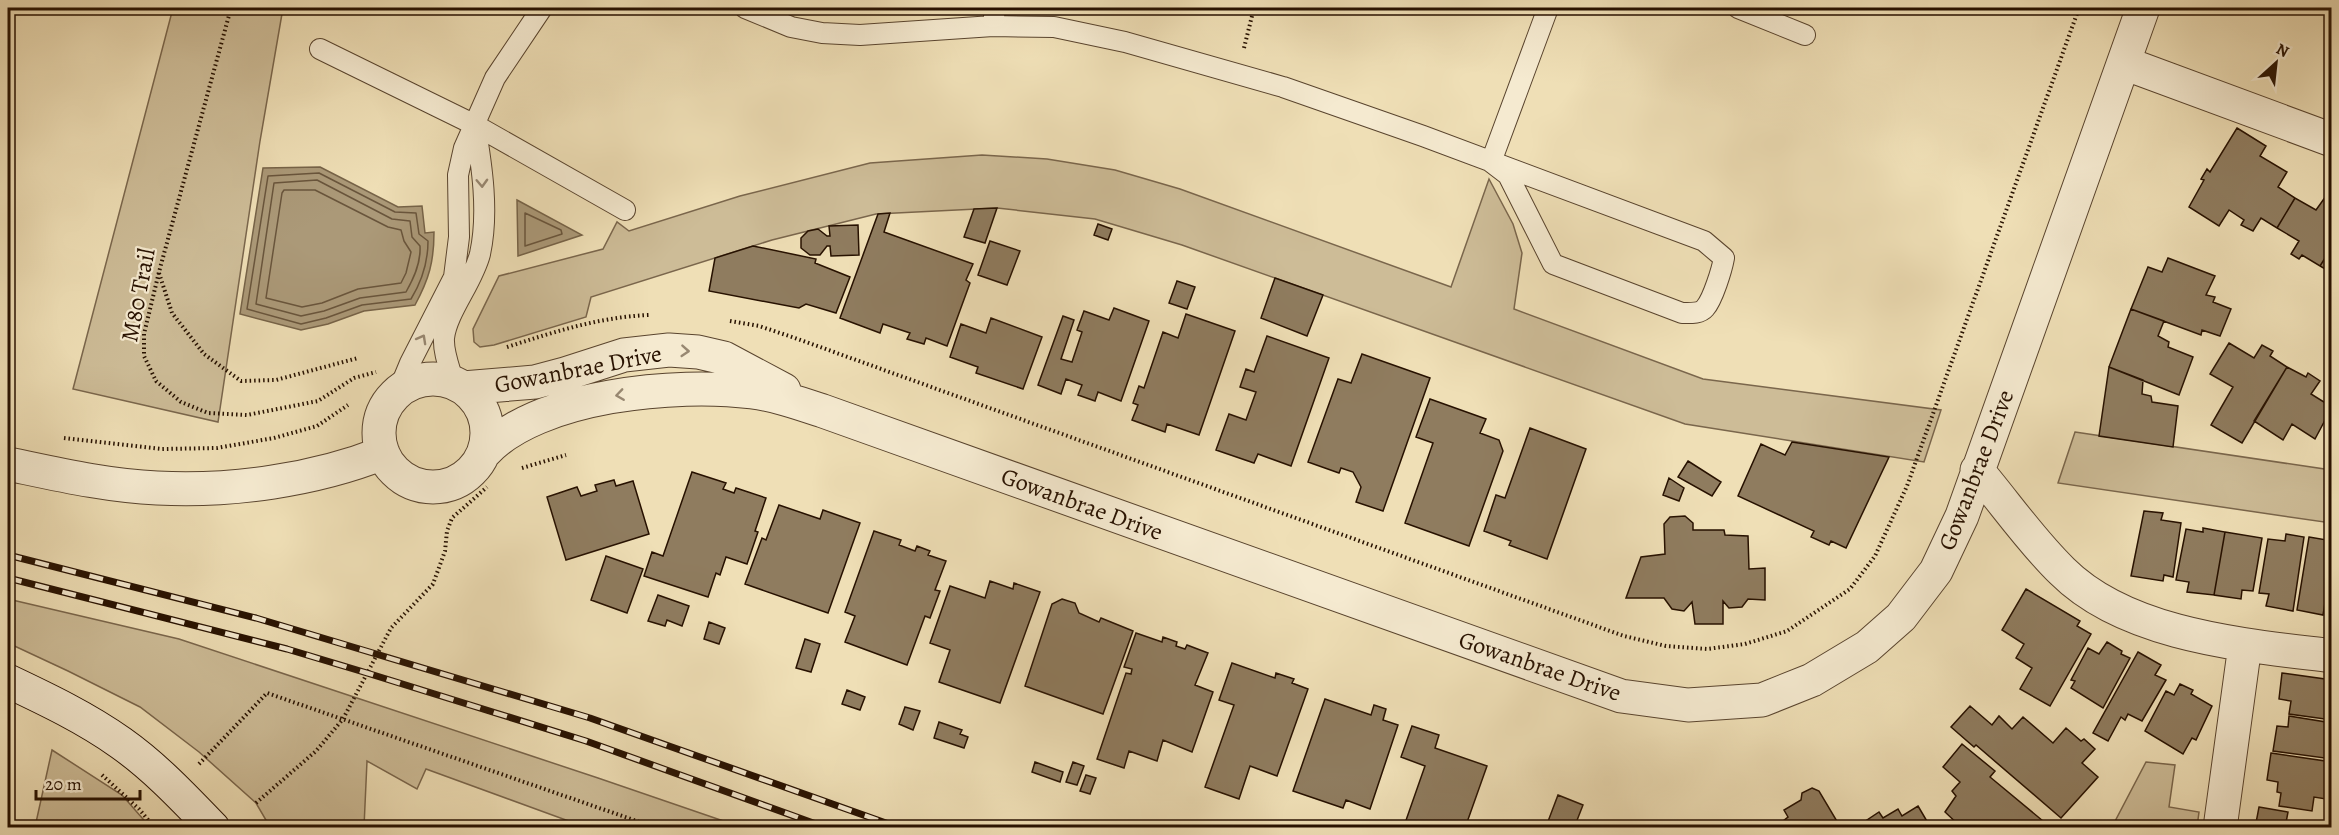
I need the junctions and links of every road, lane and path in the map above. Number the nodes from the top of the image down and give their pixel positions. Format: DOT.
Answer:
graph roads {
  1 [pos="231,8"];
  2 [pos="542,8"];
  3 [pos="745,8"];
  4 [pos="1254,8"];
  5 [pos="1548,8"];
  6 [pos="1738,8"];
  7 [pos="2079,8"];
  8 [pos="2143,8"];
  9 [pos="994,17"];
  10 [pos="1805,35"];
  11 [pos="320,49"];
  12 [pos="2124,63"];
  13 [pos="1238,74"];
  14 [pos="475,125"];
  15 [pos="2331,140"];
  16 [pos="1491,162"];
  17 [pos="625,210"];
  18 [pos="159,272"];
  19 [pos="650,315"];
  20 [pos="726,321"];
  21 [pos="502,349"];
  22 [pos="358,358"];
  23 [pos="354,378"];
  24 [pos="459,385"];
  25 [pos="398,392"];
  26 [pos="348,405"];
  27 [pos="823,411"];
  28 [pos="63,438"];
  29 [pos="485,452"];
  30 [pos="383,453"];
  31 [pos="566,455"];
  32 [pos="8,464"];
  33 [pos="521,468"];
  34 [pos="1977,470"];
  35 [pos="489,485"];
  36 [pos="2245,645"];
  37 [pos="2331,656"];
  38 [pos="8,681"];
  39 [pos="343,719"];
  40 [pos="100,773"];
  41 [pos="175,789"];
  42 [pos="256,803"];
  43 [pos="155,828"];
  44 [pos="213,828"];
  45 [pos="657,828"];
  46 [pos="2220,828"];
  1 -- 18 [label="path, M80 Trail"];
  2 -- 14 [label="lane"];
  3 -- 9 [label="lane"];
  4 -- 13 [label="path"];
  5 -- 16 [label="lane"];
  6 -- 10 [label="lane"];
  7 -- 20 [label="path"];
  8 -- 12 [label="street, Gowanbrae Drive"];
  9 -- 13 [label="lane"];
  11 -- 14 [label="lane"];
  12 -- 15 [label="street"];
  12 -- 34 [label="street, Gowanbrae Drive"];
  13 -- 16 [label="lane"];
  14 -- 17 [label="lane"];
  14 -- 24 [label="lane, one-way"];
  25 -- 14 [label="lane, one-way"];
  16 -- 16 [label="lane"];
  18 -- 22 [label="path"];
  18 -- 23 [label="path, M80 Trail"];
  19 -- 21 [label="path"];
  24 -- 25 [label="street"];
  24 -- 27 [label="street, Gowanbrae Drive, one-way"];
  24 -- 29 [label="street"];
  25 -- 30 [label="street"];
  26 -- 28 [label="path"];
  27 -- 29 [label="street, Gowanbrae Drive, one-way"];
  27 -- 34 [label="street, Gowanbrae Drive"];
  29 -- 30 [label="street"];
  30 -- 32 [label="street"];
  31 -- 33 [label="path"];
  34 -- 36 [label="street"];
  35 -- 39 [label="path"];
  36 -- 37 [label="street"];
  36 -- 46 [label="street"];
  38 -- 41 [label="street"];
  39 -- 41 [label="path"];
  39 -- 42 [label="path"];
  39 -- 45 [label="path"];
  40 -- 43 [label="path"];
  41 -- 44 [label="street"];
}
